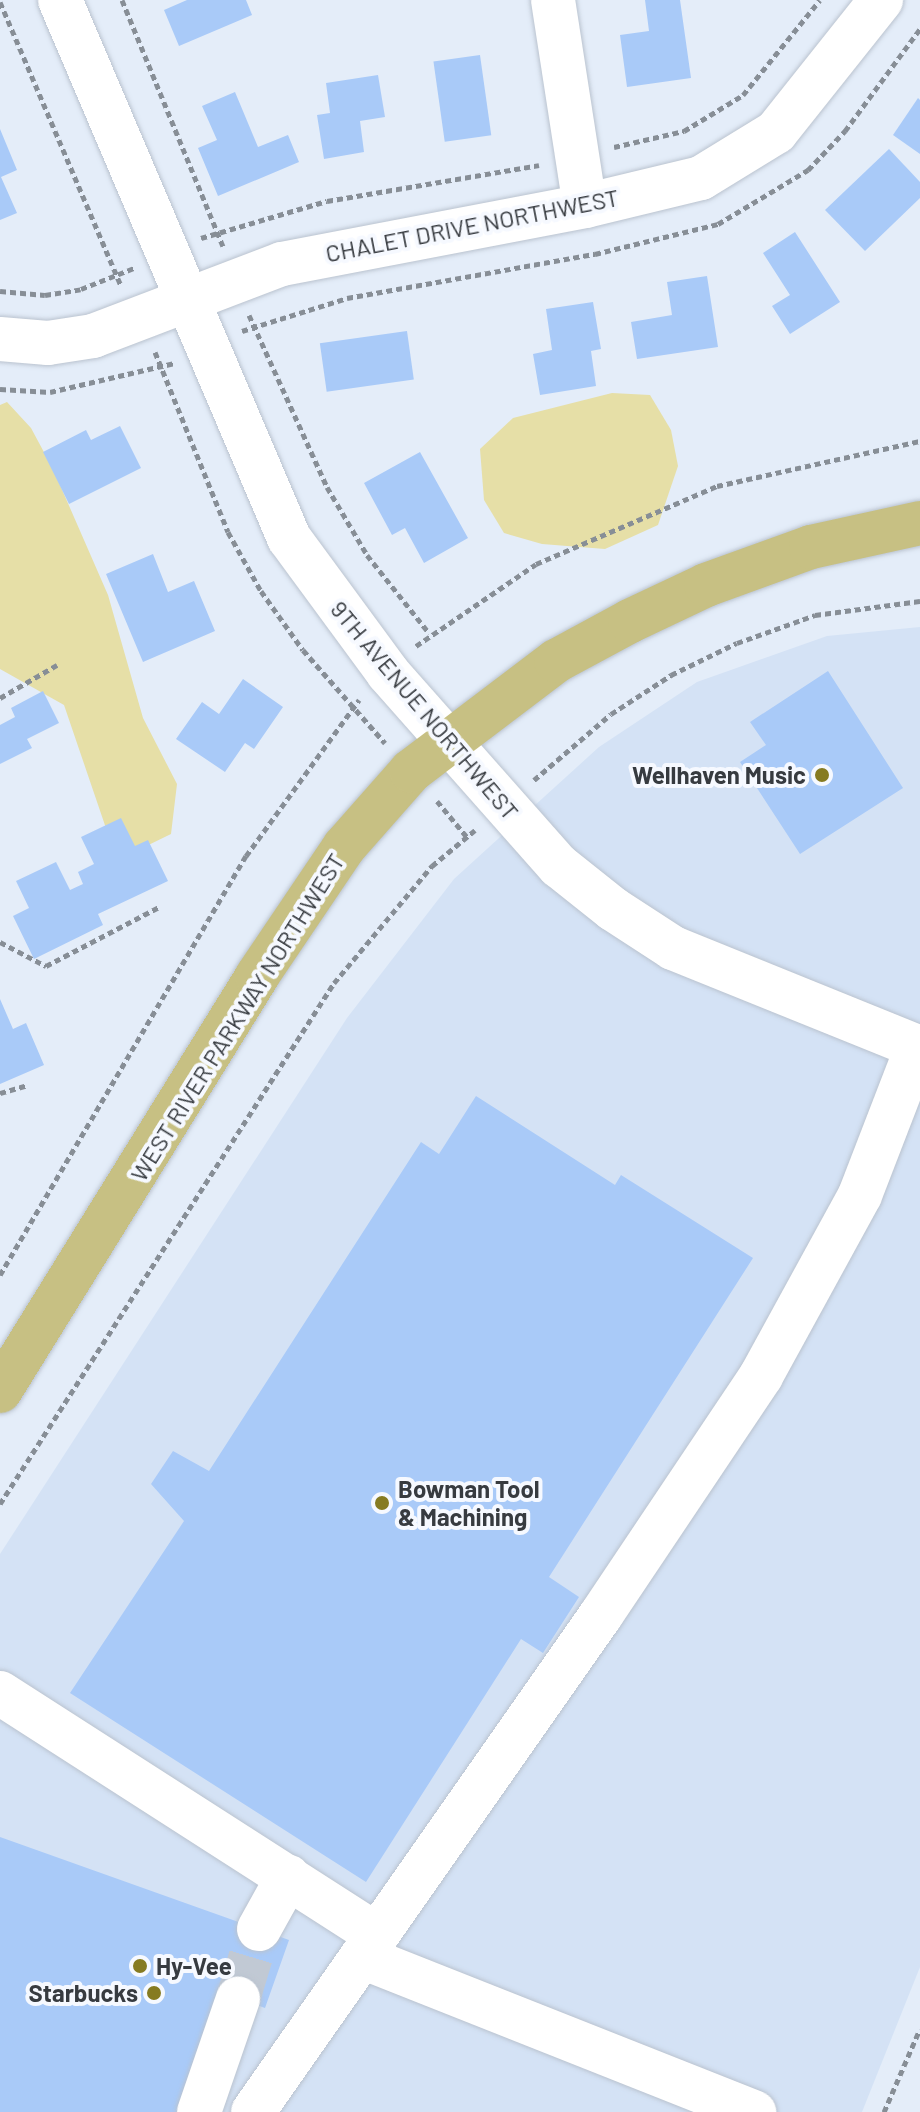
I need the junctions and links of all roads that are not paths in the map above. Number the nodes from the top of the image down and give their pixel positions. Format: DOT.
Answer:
graph roads {
  1 [pos="60,0"];
  2 [pos="553,0"];
  3 [pos="881,0"];
  4 [pos="585,206"];
  5 [pos="187,296"];
  6 [pos="0,339"];
  7 [pos="920,523"];
  8 [pos="448,739"];
  9 [pos="918,1047"];
  10 [pos="0,1391"];
  11 [pos="0,1693"];
  12 [pos="288,1877"];
  13 [pos="259,1929"];
  14 [pos="370,1946"];
  15 [pos="238,1999"];
  16 [pos="199,2112"];
  17 [pos="253,2112"];
  18 [pos="754,2112"];
  1 -- 5 [label="street, 9TH AVENUE NORTHWEST"];
  2 -- 4 [label="street"];
  3 -- 4 [label="street, CHALET DRIVE NORTHWEST"];
  4 -- 5 [label="street, CHALET DRIVE NORTHWEST"];
  5 -- 6 [label="street, CHALET DRIVE NORTHWEST"];
  5 -- 8 [label="street, 9TH AVENUE NORTHWEST"];
  7 -- 8 [label="main road, WEST RIVER PARKWAY NORTHWEST"];
  8 -- 9 [label="street, 9TH AVENUE NORTHWEST"];
  8 -- 10 [label="main road, WEST RIVER PARKWAY NORTHWEST"];
  9 -- 14 [label="street"];
  11 -- 12 [label="street"];
  12 -- 13 [label="street"];
  12 -- 14 [label="street"];
  14 -- 17 [label="street"];
  14 -- 18 [label="street"];
  15 -- 16 [label="street"];
}
